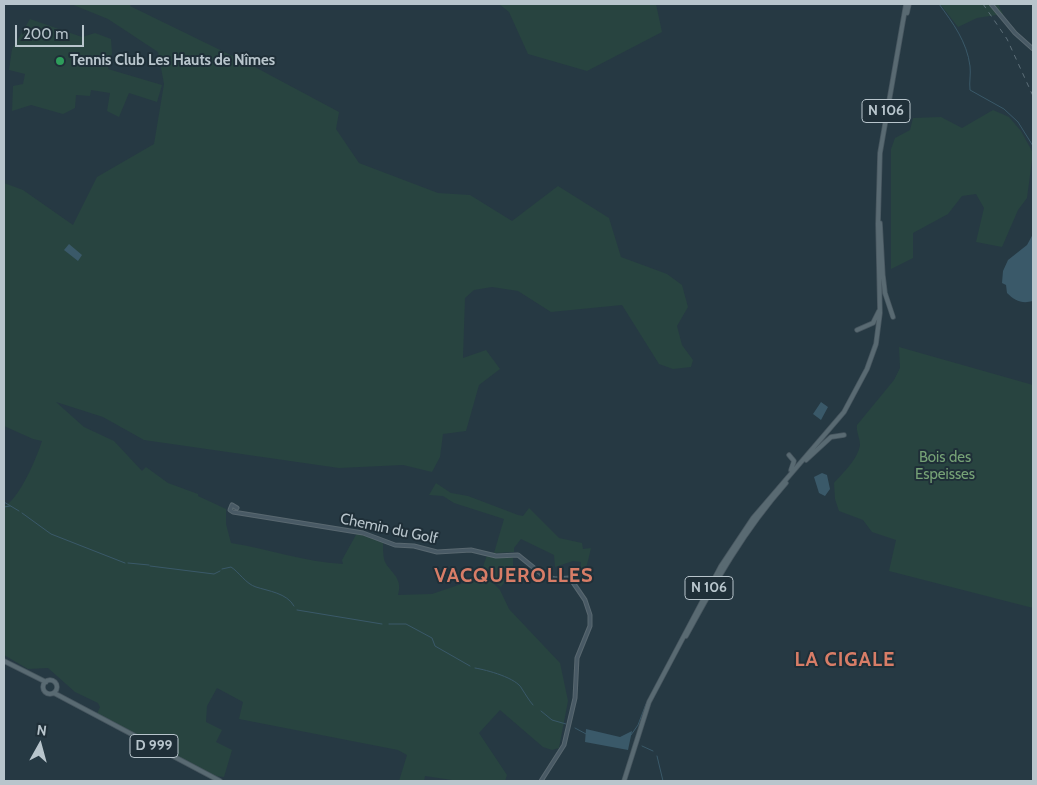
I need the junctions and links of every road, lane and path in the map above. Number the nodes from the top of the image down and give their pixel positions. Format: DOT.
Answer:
graph roads {
  1 [pos="908,4"];
  2 [pos="991,4"];
  3 [pos="1033,49"];
  4 [pos="878,190"];
  5 [pos="883,273"];
  6 [pos="881,294"];
  7 [pos="893,317"];
  8 [pos="857,330"];
  9 [pos="844,435"];
  10 [pos="789,455"];
  11 [pos="806,458"];
  12 [pos="799,466"];
  13 [pos="772,495"];
  14 [pos="238,510"];
  15 [pos="4,661"];
  16 [pos="34,678"];
  17 [pos="46,682"];
  18 [pos="44,687"];
  19 [pos="56,691"];
  20 [pos="641,724"];
  21 [pos="220,781"];
  22 [pos="541,781"];
  23 [pos="624,781"];
  1 -- 4 [label="main road, N 106"];
  2 -- 3 [label="street"];
  4 -- 5 [label="main road, N 106"];
  4 -- 6 [label="main road, N 106"];
  5 -- 7 [label="main road"];
  5 -- 11 [label="main road, N 106"];
  6 -- 8 [label="main road"];
  6 -- 11 [label="main road, N 106"];
  9 -- 11 [label="main road"];
  10 -- 13 [label="main road"];
  11 -- 12 [label="main road, N 106"];
  12 -- 13 [label="main road, N 106"];
  12 -- 20 [label="main road, N 106"];
  13 -- 20 [label="main road, N 106"];
  14 -- 22 [label="street, Chemin du Golf"];
  15 -- 16 [label="main road"];
  16 -- 17 [label="main road"];
  16 -- 18 [label="main road"];
  17 -- 18 [label="main road"];
  17 -- 19 [label="main road"];
  18 -- 19 [label="main road"];
  19 -- 21 [label="main road, D 999"];
  20 -- 23 [label="main road, N 106"];
}
